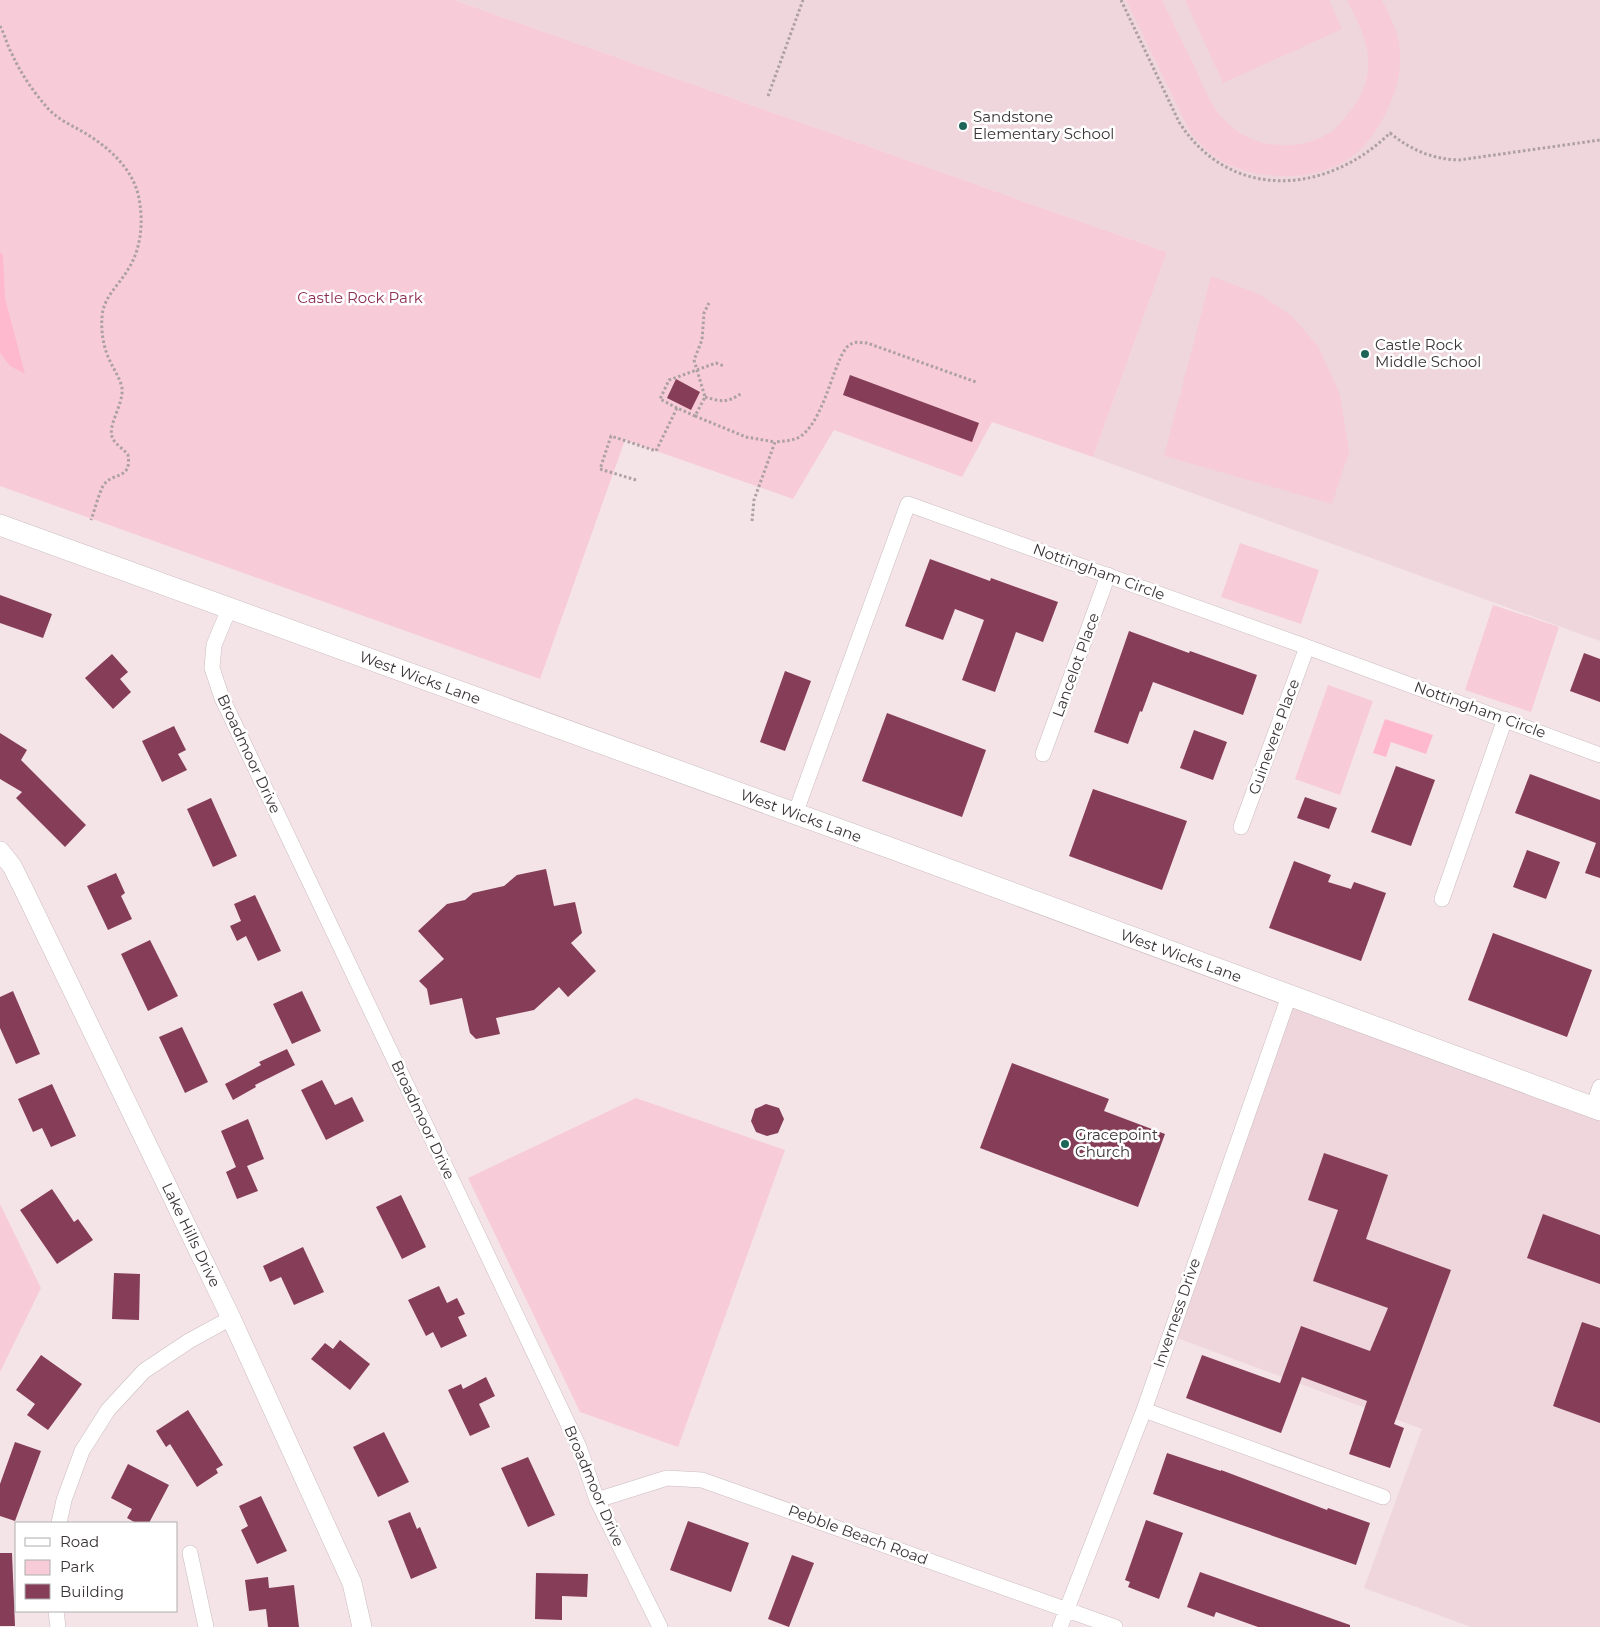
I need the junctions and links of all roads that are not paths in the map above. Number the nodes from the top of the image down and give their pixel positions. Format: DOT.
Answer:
graph roads {
  1 [pos="0,525"];
  2 [pos="1108,575"];
  3 [pos="229,609"];
  4 [pos="1307,647"];
  5 [pos="1505,719"];
  6 [pos="1043,754"];
  7 [pos="1600,755"];
  8 [pos="795,814"];
  9 [pos="1241,827"];
  10 [pos="0,851"];
  11 [pos="1442,899"];
  12 [pos="1289,996"];
  13 [pos="1600,1088"];
  14 [pos="1596,1109"];
  15 [pos="231,1318"];
  16 [pos="1144,1410"];
  17 [pos="1383,1497"];
  18 [pos="597,1500"];
  19 [pos="59,1522"];
  20 [pos="190,1553"];
  21 [pos="1066,1609"];
  22 [pos="56,1612"];
  23 [pos="58,1627"];
  24 [pos="206,1627"];
  25 [pos="362,1627"];
  26 [pos="660,1627"];
  27 [pos="1060,1627"];
  28 [pos="1115,1627"];
  1 -- 3 [label="main road, West Wicks Lane"];
  2 -- 4 [label="street, Nottingham Circle"];
  2 -- 6 [label="street, Lancelot Place"];
  2 -- 8 [label="street, Nottingham Circle"];
  3 -- 8 [label="main road, West Wicks Lane"];
  3 -- 18 [label="street, Broadmoor Drive"];
  4 -- 5 [label="street, Nottingham Circle"];
  4 -- 9 [label="street, Guinevere Place"];
  5 -- 7 [label="street, Nottingham Circle"];
  5 -- 11 [label="street"];
  8 -- 12 [label="main road, West Wicks Lane"];
  10 -- 15 [label="street, Lake Hills Drive"];
  12 -- 14 [label="main road, West Wicks Lane"];
  12 -- 16 [label="street, Inverness Drive"];
  13 -- 14 [label="street"];
  15 -- 19 [label="street"];
  15 -- 25 [label="street, Lake Hills Drive"];
  16 -- 17 [label="street"];
  16 -- 21 [label="street, Inverness Drive"];
  18 -- 21 [label="street, Pebble Beach Road"];
  18 -- 26 [label="street, Broadmoor Drive"];
  20 -- 24 [label="street"];
  21 -- 27 [label="street, Inverness Drive"];
  21 -- 28 [label="street, Pebble Beach Road"];
  22 -- 23 [label="street"];
}
